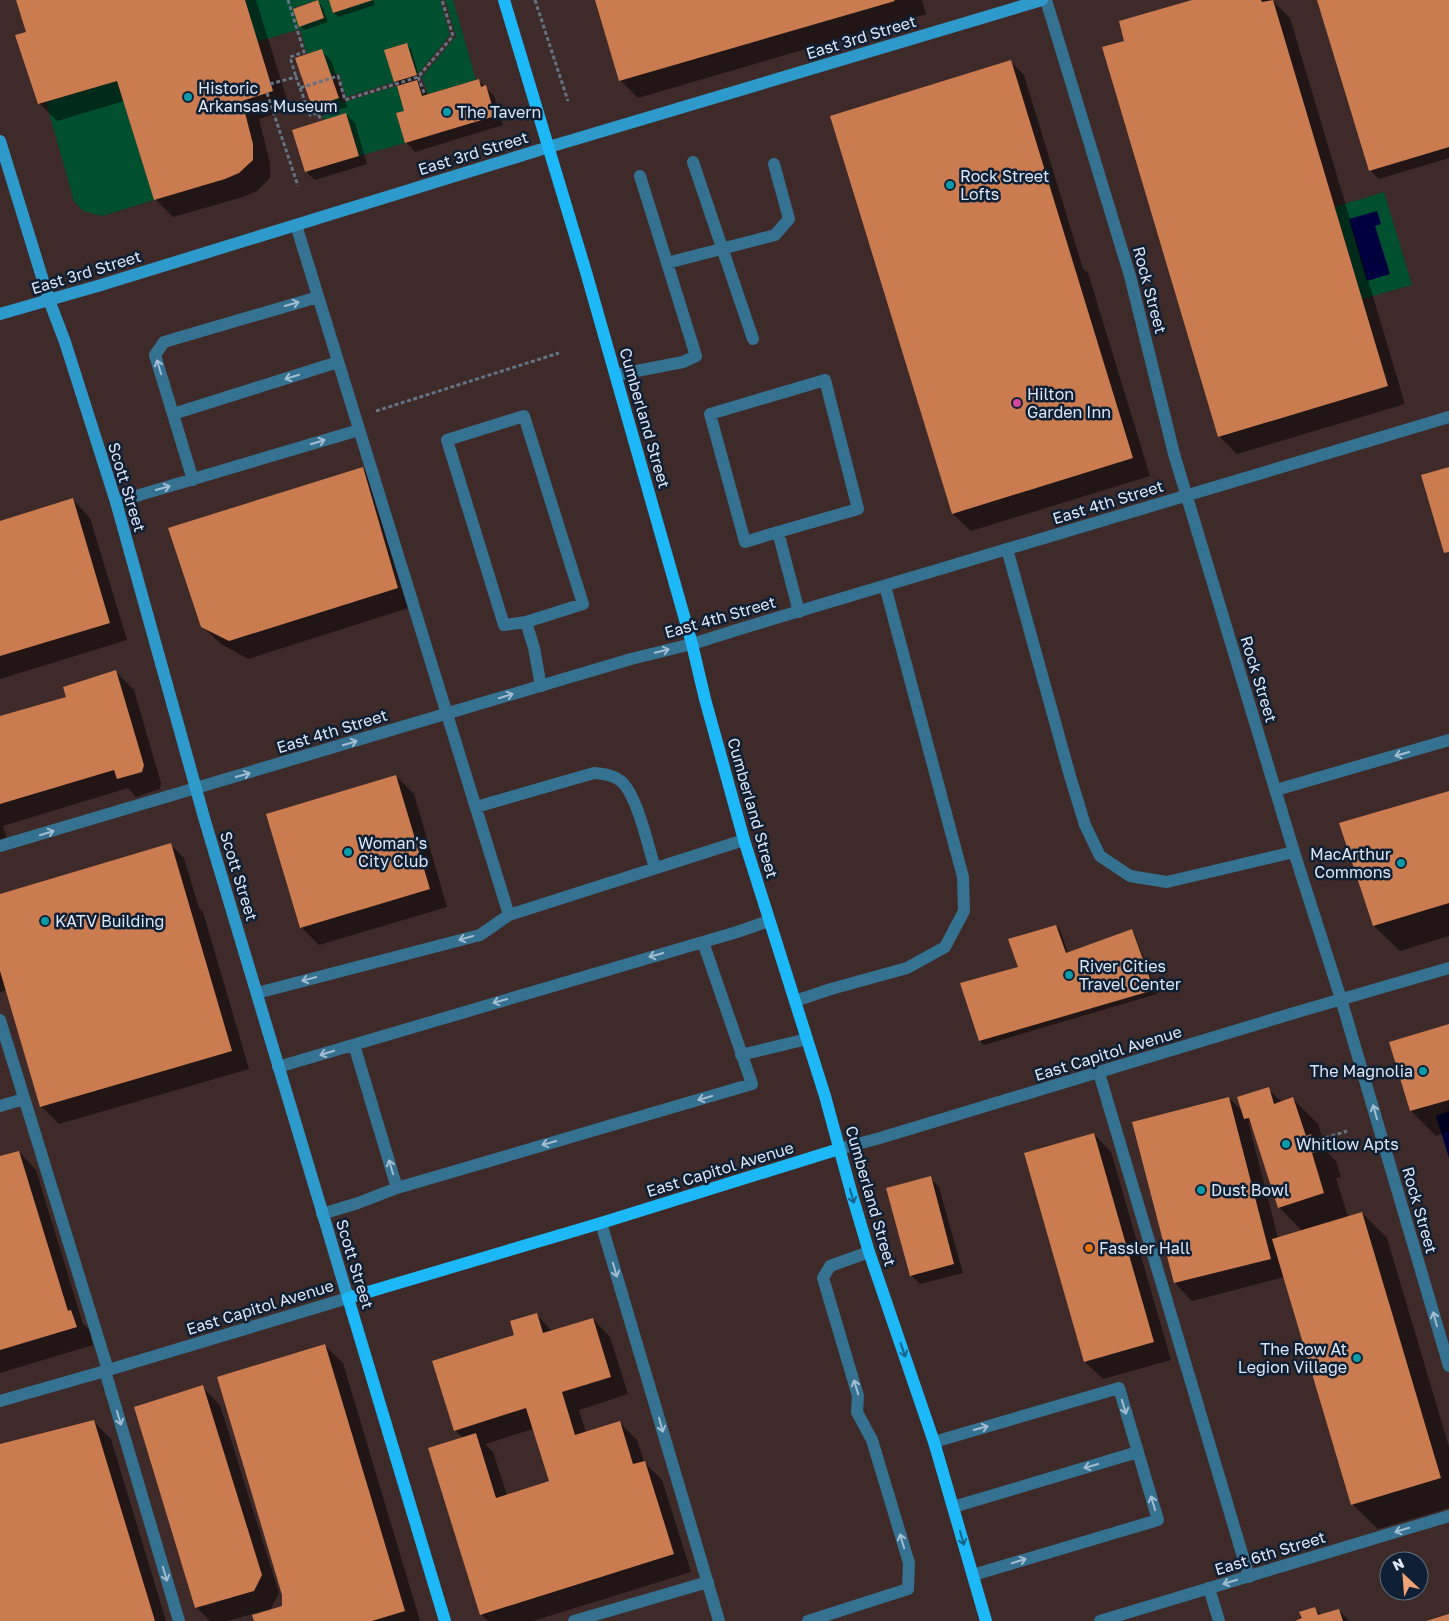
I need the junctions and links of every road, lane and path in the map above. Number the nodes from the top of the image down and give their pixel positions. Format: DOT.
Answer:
graph roads {
  1 [pos="288,0"];
  2 [pos="442,0"];
  3 [pos="504,0"];
  4 [pos="535,0"];
  5 [pos="1042,0"];
  6 [pos="1046,0"];
  7 [pos="296,76"];
  8 [pos="418,77"];
  9 [pos="270,84"];
  10 [pos="300,88"];
  11 [pos="267,93"];
  12 [pos="424,95"];
  13 [pos="568,101"];
  14 [pos="321,121"];
  15 [pos="0,141"];
  16 [pos="549,147"];
  17 [pos="693,162"];
  18 [pos="774,164"];
  19 [pos="640,176"];
  20 [pos="298,186"];
  21 [pos="296,225"];
  22 [pos="723,248"];
  23 [pos="667,263"];
  24 [pos="318,297"];
  25 [pos="49,300"];
  26 [pos="0,314"];
  27 [pos="753,340"];
  28 [pos="559,353"];
  29 [pos="338,362"];
  30 [pos="616,375"];
  31 [pos="173,414"];
  32 [pos="355,417"];
  33 [pos="1449,417"];
  34 [pos="359,430"];
  35 [pos="193,480"];
  36 [pos="1188,496"];
  37 [pos="116,502"];
  38 [pos="778,532"];
  39 [pos="1007,549"];
  40 [pos="885,586"];
  41 [pos="799,612"];
  42 [pos="526,622"];
  43 [pos="692,644"];
  44 [pos="541,686"];
  45 [pos="446,714"];
  46 [pos="1449,740"];
  47 [pos="196,788"];
  48 [pos="1276,790"];
  49 [pos="476,807"];
  50 [pos="744,840"];
  51 [pos="0,846"];
  52 [pos="1294,852"];
  53 [pos="655,868"];
  54 [pos="508,915"];
  55 [pos="769,921"];
  56 [pos="703,942"];
  57 [pos="1449,968"];
  58 [pos="257,993"];
  59 [pos="1341,999"];
  60 [pos="795,1001"];
  61 [pos="0,1020"];
  62 [pos="807,1039"];
  63 [pos="354,1045"];
  64 [pos="742,1054"];
  65 [pos="278,1068"];
  66 [pos="1099,1073"];
  67 [pos="24,1099"];
  68 [pos="0,1106"];
  69 [pos="1347,1131"];
  70 [pos="1319,1140"];
  71 [pos="839,1149"];
  72 [pos="397,1188"];
  73 [pos="322,1214"];
  74 [pos="602,1223"];
  75 [pos="869,1252"];
  76 [pos="348,1298"];
  77 [pos="1449,1366"];
  78 [pos="107,1371"];
  79 [pos="0,1401"];
  80 [pos="934,1442"];
  81 [pos="1138,1452"];
  82 [pos="953,1507"];
  83 [pos="1449,1516"];
  84 [pos="972,1575"];
  85 [pos="1249,1576"];
  86 [pos="708,1582"];
  87 [pos="1209,1588"];
  88 [pos="179,1621"];
  89 [pos="445,1621"];
  90 [pos="574,1621"];
  91 [pos="719,1621"];
  92 [pos="808,1621"];
  93 [pos="986,1621"];
  94 [pos="1100,1621"];
  95 [pos="1220,1621"];
  1 -- 7 [label="path"];
  2 -- 8 [label="path"];
  3 -- 16 [label="main road, Cumberland Street"];
  4 -- 13 [label="path"];
  5 -- 16 [label="main road, East 3rd Street"];
  6 -- 36 [label="street, Rock Street"];
  7 -- 9 [label="path"];
  7 -- 10 [label="path"];
  8 -- 10 [label="path"];
  8 -- 12 [label="path"];
  10 -- 14 [label="path"];
  11 -- 20 [label="path"];
  15 -- 25 [label="main road, Scott Street"];
  16 -- 21 [label="main road, East 3rd Street"];
  16 -- 30 [label="main road, Cumberland Street"];
  17 -- 22 [label="street"];
  18 -- 22 [label="street"];
  19 -- 23 [label="street"];
  21 -- 24 [label="street"];
  21 -- 25 [label="main road, East 3rd Street"];
  22 -- 23 [label="street"];
  22 -- 27 [label="street"];
  23 -- 30 [label="street"];
  24 -- 29 [label="street"];
  31 -- 24 [label="street, one-way"];
  25 -- 26 [label="main road, East 3rd Street"];
  25 -- 37 [label="main road, Scott Street"];
  28 -- 32 [label="path"];
  29 -- 31 [label="street, one-way"];
  29 -- 32 [label="street"];
  30 -- 43 [label="main road, Cumberland Street"];
  31 -- 35 [label="street"];
  32 -- 34 [label="street"];
  33 -- 36 [label="street, East 4th Street"];
  35 -- 34 [label="street, one-way"];
  34 -- 45 [label="street"];
  37 -- 35 [label="street, one-way"];
  36 -- 39 [label="street, East 4th Street"];
  36 -- 48 [label="street, Rock Street"];
  37 -- 47 [label="main road, Scott Street"];
  38 -- 38 [label="street"];
  38 -- 41 [label="street"];
  39 -- 40 [label="street, East 4th Street"];
  39 -- 52 [label="street"];
  40 -- 41 [label="street, East 4th Street"];
  40 -- 60 [label="street"];
  41 -- 43 [label="street, East 4th Street"];
  42 -- 42 [label="street"];
  42 -- 44 [label="street"];
  44 -- 43 [label="street, East 4th Street, one-way"];
  43 -- 50 [label="main road, Cumberland Street"];
  45 -- 44 [label="street, East 4th Street, one-way"];
  47 -- 45 [label="street, East 4th Street, one-way"];
  45 -- 49 [label="street"];
  46 -- 48 [label="street, one-way"];
  51 -- 47 [label="street, East 4th Street, one-way"];
  47 -- 58 [label="main road, Scott Street"];
  48 -- 52 [label="street, Rock Street"];
  49 -- 53 [label="street"];
  49 -- 54 [label="street"];
  50 -- 53 [label="street"];
  50 -- 55 [label="main road, Cumberland Street"];
  52 -- 59 [label="street, Rock Street"];
  53 -- 54 [label="street"];
  54 -- 58 [label="street, one-way"];
  55 -- 56 [label="street"];
  55 -- 60 [label="main road, Cumberland Street"];
  56 -- 63 [label="street, one-way"];
  56 -- 64 [label="street"];
  57 -- 59 [label="street, East Capitol Avenue"];
  58 -- 65 [label="main road, Scott Street"];
  59 -- 66 [label="street, East Capitol Avenue"];
  77 -- 59 [label="street, Rock Street, one-way"];
  60 -- 62 [label="main road, Cumberland Street"];
  61 -- 67 [label="street"];
  62 -- 64 [label="street"];
  62 -- 71 [label="main road, Cumberland Street"];
  63 -- 65 [label="street, one-way"];
  72 -- 63 [label="street, one-way"];
  64 -- 72 [label="street, one-way"];
  65 -- 73 [label="main road, Scott Street"];
  66 -- 71 [label="street, East Capitol Avenue"];
  66 -- 85 [label="street"];
  67 -- 68 [label="street"];
  67 -- 78 [label="street"];
  69 -- 70 [label="path"];
  71 -- 74 [label="main road, East Capitol Avenue"];
  71 -- 75 [label="main road, Cumberland Street, one-way"];
  72 -- 73 [label="street"];
  73 -- 76 [label="main road, Scott Street"];
  74 -- 76 [label="main road, East Capitol Avenue"];
  74 -- 86 [label="street, one-way"];
  75 -- 80 [label="main road, Cumberland Street, one-way"];
  92 -- 75 [label="street, one-way"];
  76 -- 78 [label="street, East Capitol Avenue"];
  76 -- 89 [label="main road, Scott Street"];
  78 -- 79 [label="street, East Capitol Avenue"];
  78 -- 88 [label="street, one-way"];
  80 -- 81 [label="street, one-way"];
  80 -- 82 [label="main road, Cumberland Street"];
  81 -- 82 [label="street, one-way"];
  84 -- 81 [label="street, one-way"];
  82 -- 84 [label="main road, Cumberland Street, one-way"];
  83 -- 85 [label="street, East 6th Street, one-way"];
  84 -- 93 [label="main road, Cumberland Street"];
  85 -- 87 [label="street, East 6th Street, one-way"];
  86 -- 90 [label="street"];
  86 -- 91 [label="street"];
  87 -- 94 [label="street, East 6th Street"];
  87 -- 95 [label="street"];
}
